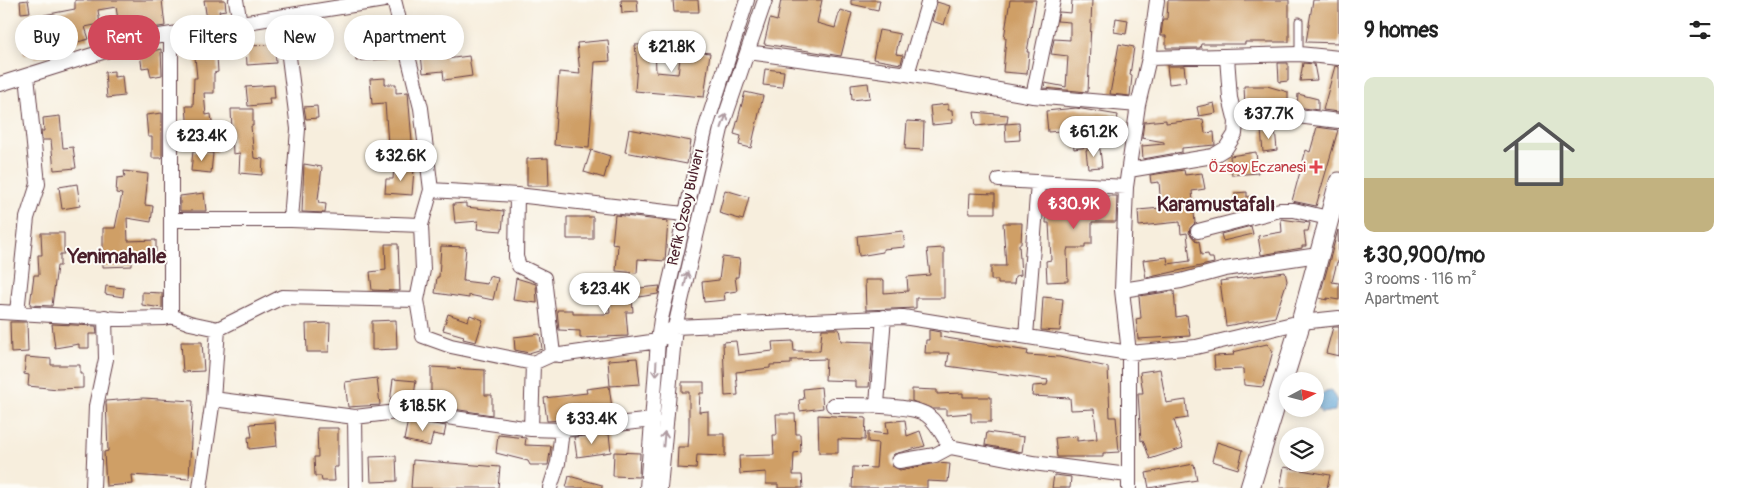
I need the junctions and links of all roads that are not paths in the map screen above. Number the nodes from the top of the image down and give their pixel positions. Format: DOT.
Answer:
graph roads {
  1 [pos="236,0"];
  2 [pos="384,0"];
  3 [pos="394,0"];
  4 [pos="747,0"];
  5 [pos="765,0"];
  6 [pos="929,0"];
  7 [pos="1053,0"];
  8 [pos="1157,0"];
  9 [pos="347,4"];
  10 [pos="239,15"];
  11 [pos="294,15"];
  12 [pos="1298,21"];
  13 [pos="170,34"];
  14 [pos="748,52"];
  15 [pos="1299,54"];
  16 [pos="1227,56"];
  17 [pos="1149,58"];
  18 [pos="1339,58"];
  19 [pos="171,60"];
  20 [pos="289,60"];
  21 [pos="907,74"];
  22 [pos="27,76"];
  23 [pos="0,84"];
  24 [pos="1033,96"];
  25 [pos="1138,105"];
  26 [pos="1235,116"];
  27 [pos="1339,121"];
  28 [pos="1128,170"];
  29 [pos="999,180"];
  30 [pos="1339,182"];
  31 [pos="1038,183"];
  32 [pos="1126,187"];
  33 [pos="431,190"];
  34 [pos="516,195"];
  35 [pos="684,214"];
  36 [pos="171,220"];
  37 [pos="291,220"];
  38 [pos="421,225"];
  39 [pos="1331,225"];
  40 [pos="1198,231"];
  41 [pos="1318,255"];
  42 [pos="1122,290"];
  43 [pos="417,300"];
  44 [pos="0,312"];
  45 [pos="17,312"];
  46 [pos="170,316"];
  47 [pos="884,317"];
  48 [pos="105,318"];
  49 [pos="1339,318"];
  50 [pos="1301,322"];
  51 [pos="675,327"];
  52 [pos="218,329"];
  53 [pos="1026,336"];
  54 [pos="658,341"];
  55 [pos="1129,353"];
  56 [pos="553,354"];
  57 [pos="533,364"];
  58 [pos="213,399"];
  59 [pos="877,404"];
  60 [pos="834,405"];
  61 [pos="355,417"];
  62 [pos="653,420"];
  63 [pos="531,429"];
  64 [pos="562,430"];
  65 [pos="950,447"];
  66 [pos="899,462"];
  67 [pos="1128,481"];
  68 [pos="93,488"];
  69 [pos="200,488"];
  70 [pos="356,488"];
  71 [pos="550,488"];
  72 [pos="647,488"];
  73 [pos="660,488"];
  74 [pos="1250,488"];
  1 -- 10 [label="street"];
  2 -- 9 [label="street"];
  3 -- 33 [label="street"];
  4 -- 35 [label="street, Refik Özsoy Bulvarı"];
  5 -- 14 [label="street, Refik Özsoy Bulvarı"];
  6 -- 21 [label="street"];
  7 -- 24 [label="street"];
  8 -- 17 [label="street"];
  9 -- 11 [label="street"];
  12 -- 15 [label="lane"];
  13 -- 22 [label="street"];
  14 -- 21 [label="street"];
  51 -- 14 [label="street, Refik Özsoy Bulvarı, one-way"];
  15 -- 16 [label="street"];
  15 -- 18 [label="street"];
  16 -- 17 [label="street"];
  16 -- 26 [label="street"];
  17 -- 25 [label="street"];
  19 -- 36 [label="street"];
  20 -- 37 [label="street"];
  21 -- 24 [label="street"];
  22 -- 23 [label="street"];
  22 -- 45 [label="street"];
  24 -- 25 [label="street"];
  25 -- 28 [label="street"];
  26 -- 27 [label="street"];
  26 -- 28 [label="street"];
  28 -- 32 [label="street"];
  29 -- 31 [label="street"];
  30 -- 39 [label="main road"];
  31 -- 32 [label="street"];
  31 -- 53 [label="street"];
  32 -- 42 [label="street"];
  33 -- 34 [label="street"];
  33 -- 38 [label="street"];
  34 -- 35 [label="street"];
  34 -- 56 [label="street"];
  35 -- 54 [label="street, Refik Özsoy Bulvarı"];
  36 -- 37 [label="street"];
  36 -- 46 [label="street"];
  37 -- 38 [label="street"];
  38 -- 43 [label="street"];
  39 -- 40 [label="street"];
  39 -- 41 [label="main road"];
  41 -- 42 [label="street"];
  41 -- 50 [label="main road"];
  42 -- 55 [label="street"];
  43 -- 52 [label="street"];
  43 -- 57 [label="street"];
  44 -- 45 [label="street"];
  45 -- 48 [label="street"];
  46 -- 48 [label="street"];
  46 -- 52 [label="street"];
  47 -- 51 [label="street"];
  47 -- 53 [label="street"];
  47 -- 59 [label="street"];
  48 -- 68 [label="street"];
  49 -- 50 [label="street"];
  50 -- 55 [label="street"];
  50 -- 74 [label="main road"];
  51 -- 54 [label="street"];
  73 -- 51 [label="street, Refik Özsoy Bulvarı, one-way"];
  52 -- 58 [label="street"];
  53 -- 55 [label="street"];
  54 -- 56 [label="street"];
  54 -- 62 [label="street, Refik Özsoy Bulvarı, one-way"];
  55 -- 67 [label="street"];
  56 -- 57 [label="street"];
  57 -- 63 [label="street"];
  58 -- 61 [label="street"];
  58 -- 69 [label="street"];
  59 -- 60 [label="street"];
  59 -- 65 [label="street"];
  61 -- 63 [label="street"];
  61 -- 70 [label="street"];
  62 -- 64 [label="street"];
  62 -- 72 [label="street, Refik Özsoy Bulvarı"];
  63 -- 64 [label="street"];
  64 -- 71 [label="street"];
  65 -- 66 [label="street"];
  65 -- 67 [label="street"];
}
